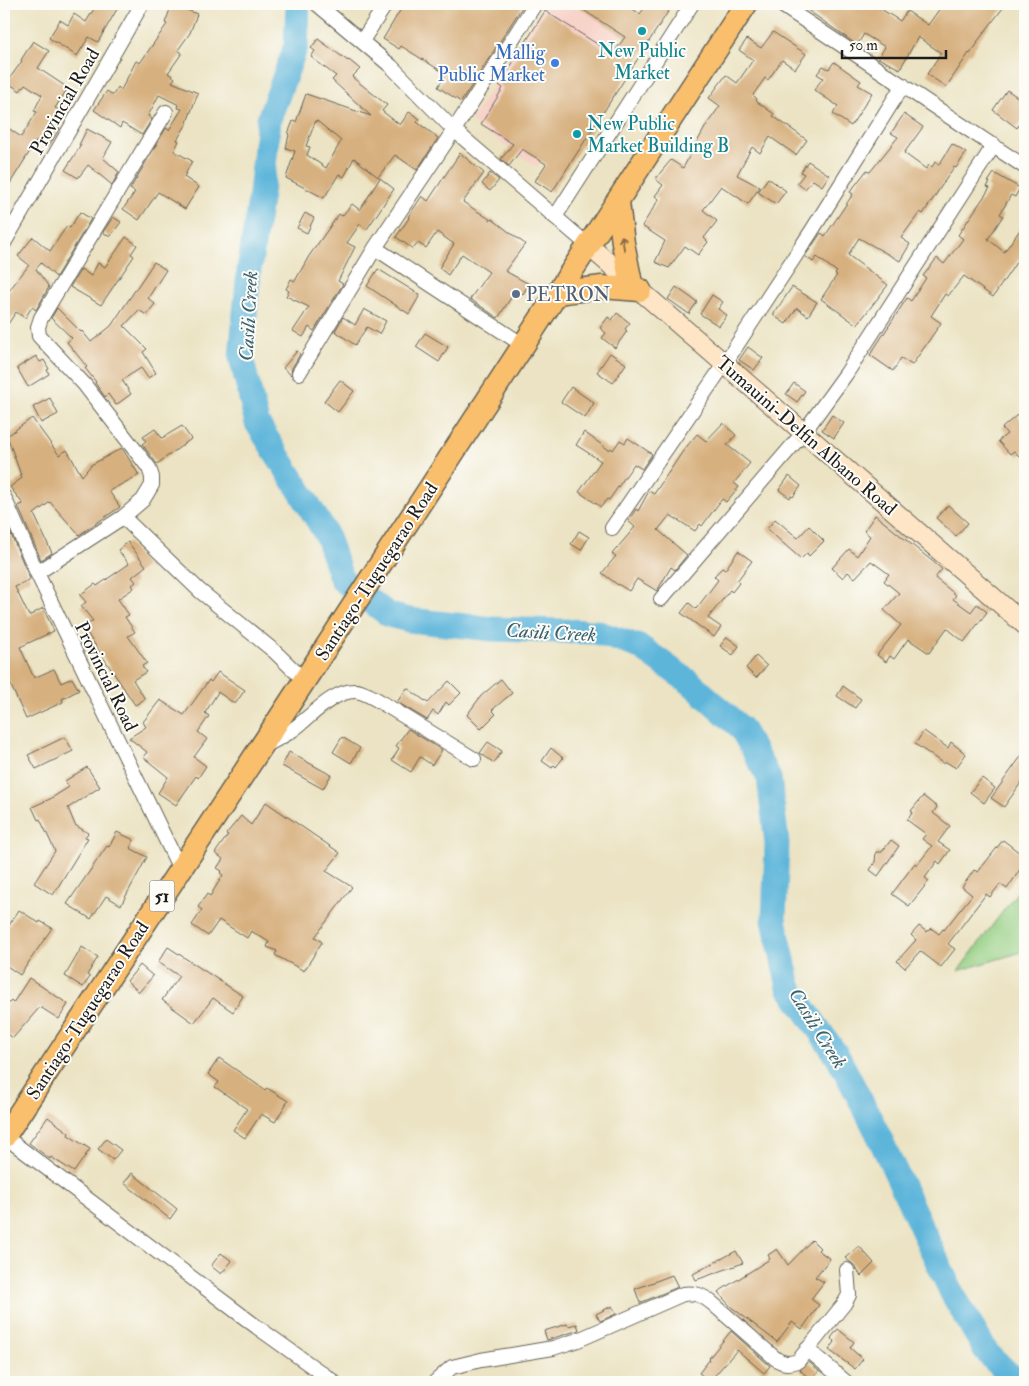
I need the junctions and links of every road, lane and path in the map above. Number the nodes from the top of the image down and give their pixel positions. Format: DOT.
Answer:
graph roads {
  1 [pos="142,4"];
  2 [pos="317,4"];
  3 [pos="386,4"];
  4 [pos="535,4"];
  5 [pos="692,4"];
  6 [pos="746,4"];
  7 [pos="780,4"];
  8 [pos="362,41"];
  9 [pos="903,85"];
  10 [pos="166,112"];
  11 [pos="454,130"];
  12 [pos="994,146"];
  13 [pos="1025,168"];
  14 [pos="618,202"];
  15 [pos="555,217"];
  16 [pos="4,244"];
  17 [pos="589,246"];
  18 [pos="375,248"];
  19 [pos="636,287"];
  20 [pos="557,293"];
  21 [pos="523,345"];
  22 [pos="725,363"];
  23 [pos="299,373"];
  24 [pos="804,432"];
  25 [pos="4,497"];
  26 [pos="123,517"];
  27 [pos="612,528"];
  28 [pos="37,573"];
  29 [pos="661,600"];
  30 [pos="1025,625"];
  31 [pos="304,680"];
  32 [pos="261,747"];
  33 [pos="474,759"];
  34 [pos="180,869"];
  35 [pos="4,1137"];
  36 [pos="847,1270"];
  37 [pos="807,1349"];
  38 [pos="334,1382"];
  39 [pos="435,1382"];
  40 [pos="846,1382"];
  1 -- 16 [label="street, Provincial Road"];
  2 -- 8 [label="street"];
  3 -- 8 [label="street"];
  4 -- 11 [label="street"];
  5 -- 15 [label="street"];
  6 -- 14 [label="highway, Santiago-Tuguegarao Road / 51"];
  7 -- 9 [label="street"];
  8 -- 11 [label="street"];
  9 -- 12 [label="street"];
  9 -- 22 [label="street"];
  10 -- 26 [label="street"];
  11 -- 15 [label="street"];
  11 -- 18 [label="street"];
  12 -- 13 [label="street"];
  12 -- 24 [label="street"];
  14 -- 17 [label="highway, Santiago-Tuguegarao Road / 51"];
  19 -- 14 [label="highway, one-way"];
  15 -- 17 [label="street"];
  17 -- 19 [label="main road, Tumauini-Delfin Albano Road"];
  17 -- 20 [label="highway, Santiago-Tuguegarao Road / 51"];
  18 -- 21 [label="street"];
  18 -- 23 [label="street"];
  19 -- 20 [label="highway"];
  19 -- 22 [label="main road, Tumauini-Delfin Albano Road"];
  20 -- 21 [label="highway, Santiago-Tuguegarao Road / 51"];
  21 -- 31 [label="highway, Santiago-Tuguegarao Road / 51"];
  22 -- 24 [label="main road, Tumauini-Delfin Albano Road"];
  22 -- 27 [label="street"];
  24 -- 29 [label="street"];
  24 -- 30 [label="main road, Tumauini-Delfin Albano Road"];
  25 -- 28 [label="street, Provincial Road"];
  26 -- 28 [label="street"];
  26 -- 31 [label="street"];
  28 -- 34 [label="street, Provincial Road"];
  31 -- 32 [label="highway, Santiago-Tuguegarao Road / 51"];
  32 -- 33 [label="street"];
  32 -- 34 [label="highway, Santiago-Tuguegarao Road / 51"];
  34 -- 35 [label="highway, Santiago-Tuguegarao Road / 51"];
  35 -- 38 [label="street"];
  36 -- 37 [label="street"];
  37 -- 39 [label="street"];
  37 -- 40 [label="street"];
}
